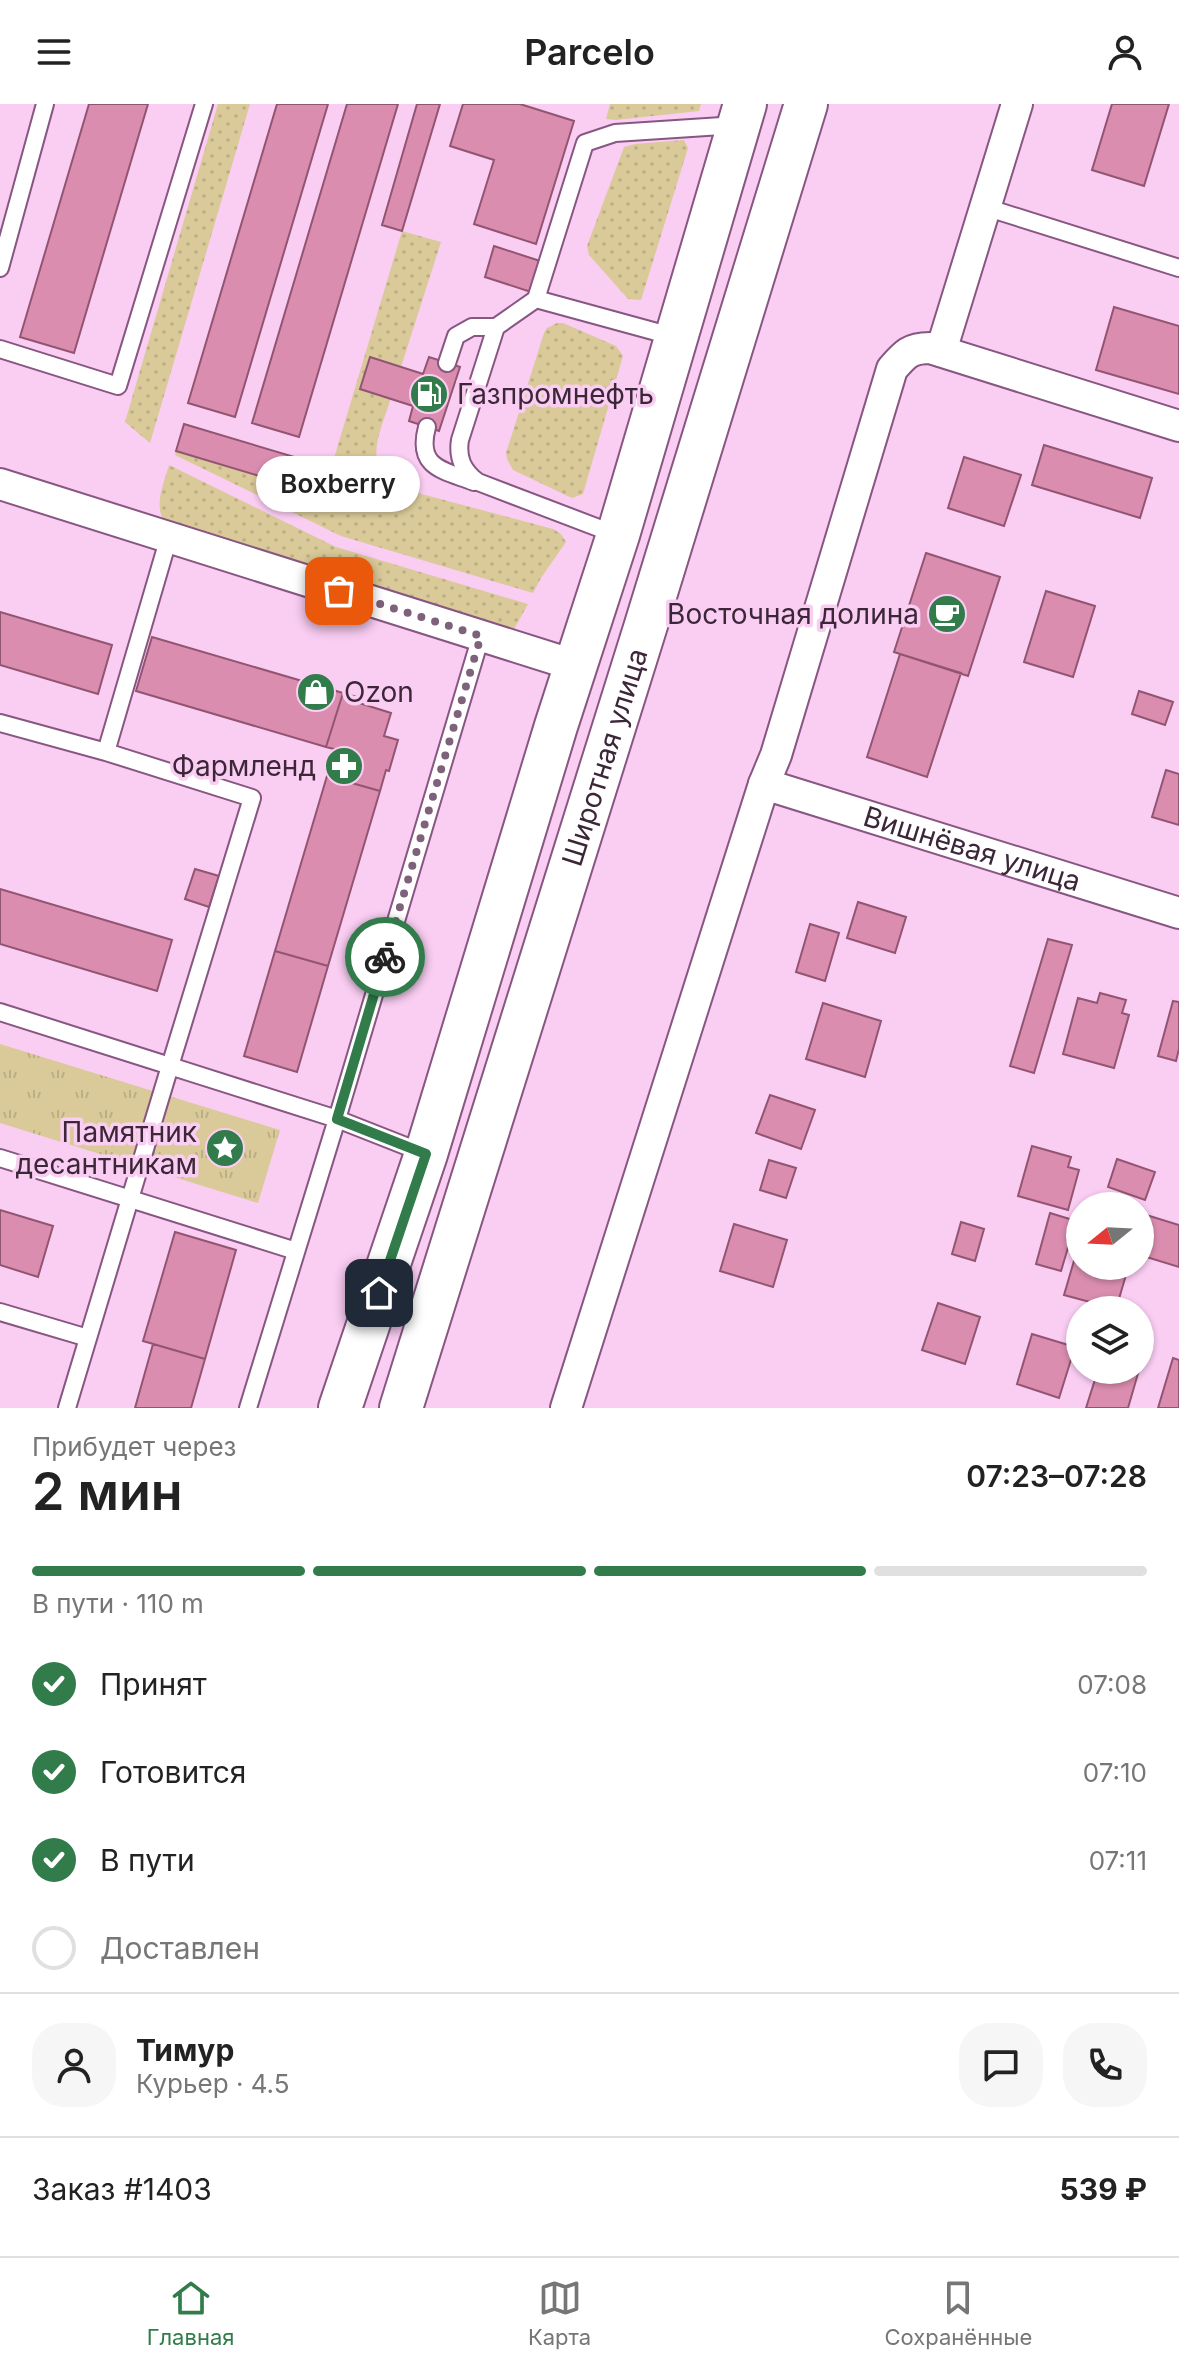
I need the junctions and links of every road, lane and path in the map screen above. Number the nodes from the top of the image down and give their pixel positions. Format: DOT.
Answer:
graph roads {
  1 [pos="45,104"];
  2 [pos="204,104"];
  3 [pos="806,104"];
  4 [pos="1017,104"];
  5 [pos="741,115"];
  6 [pos="985,207"];
  7 [pos="0,268"];
  8 [pos="1179,268"];
  9 [pos="536,299"];
  10 [pos="496,327"];
  11 [pos="676,338"];
  12 [pos="0,349"];
  13 [pos="941,351"];
  14 [pos="447,363"];
  15 [pos="1179,426"];
  16 [pos="427,427"];
  17 [pos="0,484"];
  18 [pos="487,487"];
  19 [pos="618,535"];
  20 [pos="169,537"];
  21 [pos="481,636"];
  22 [pos="577,666"];
  23 [pos="0,723"];
  24 [pos="106,752"];
  25 [pos="764,784"];
  26 [pos="1179,913"];
  27 [pos="0,1012"];
  28 [pos="170,1066"];
  29 [pos="337,1119"];
  30 [pos="426,1154"];
  31 [pos="0,1158"];
  32 [pos="129,1199"];
  33 [pos="296,1251"];
  34 [pos="0,1312"];
  35 [pos="88,1338"];
  36 [pos="341,1407"];
  37 [pos="67,1408"];
  38 [pos="248,1408"];
  39 [pos="401,1408"];
  40 [pos="566,1408"];
  1 -- 7 [label="lane"];
  2 -- 12 [label="lane"];
  3 -- 39 [label="main road, Широтная улица"];
  4 -- 6 [label="street"];
  5 -- 9 [label="lane"];
  5 -- 11 [label="main road, Широтная улица"];
  6 -- 8 [label="lane"];
  6 -- 13 [label="street"];
  9 -- 10 [label="lane"];
  9 -- 11 [label="lane"];
  10 -- 14 [label="lane"];
  10 -- 18 [label="lane"];
  11 -- 19 [label="main road, Широтная улица"];
  13 -- 15 [label="street"];
  13 -- 25 [label="street"];
  16 -- 18 [label="lane"];
  17 -- 20 [label="street"];
  18 -- 19 [label="lane"];
  19 -- 22 [label="main road, Широтная улица"];
  20 -- 21 [label="street"];
  20 -- 24 [label="lane"];
  21 -- 22 [label="street"];
  21 -- 29 [label="lane"];
  22 -- 30 [label="main road, Широтная улица"];
  23 -- 24 [label="lane"];
  24 -- 28 [label="lane"];
  25 -- 26 [label="street, Вишнёвая улица"];
  25 -- 40 [label="street"];
  27 -- 28 [label="lane"];
  28 -- 29 [label="lane"];
  28 -- 32 [label="lane"];
  29 -- 30 [label="lane"];
  29 -- 33 [label="lane"];
  30 -- 36 [label="main road, Широтная улица"];
  31 -- 32 [label="lane"];
  32 -- 33 [label="lane"];
  32 -- 35 [label="lane"];
  33 -- 38 [label="lane"];
  34 -- 35 [label="lane"];
  35 -- 37 [label="lane"];
}
